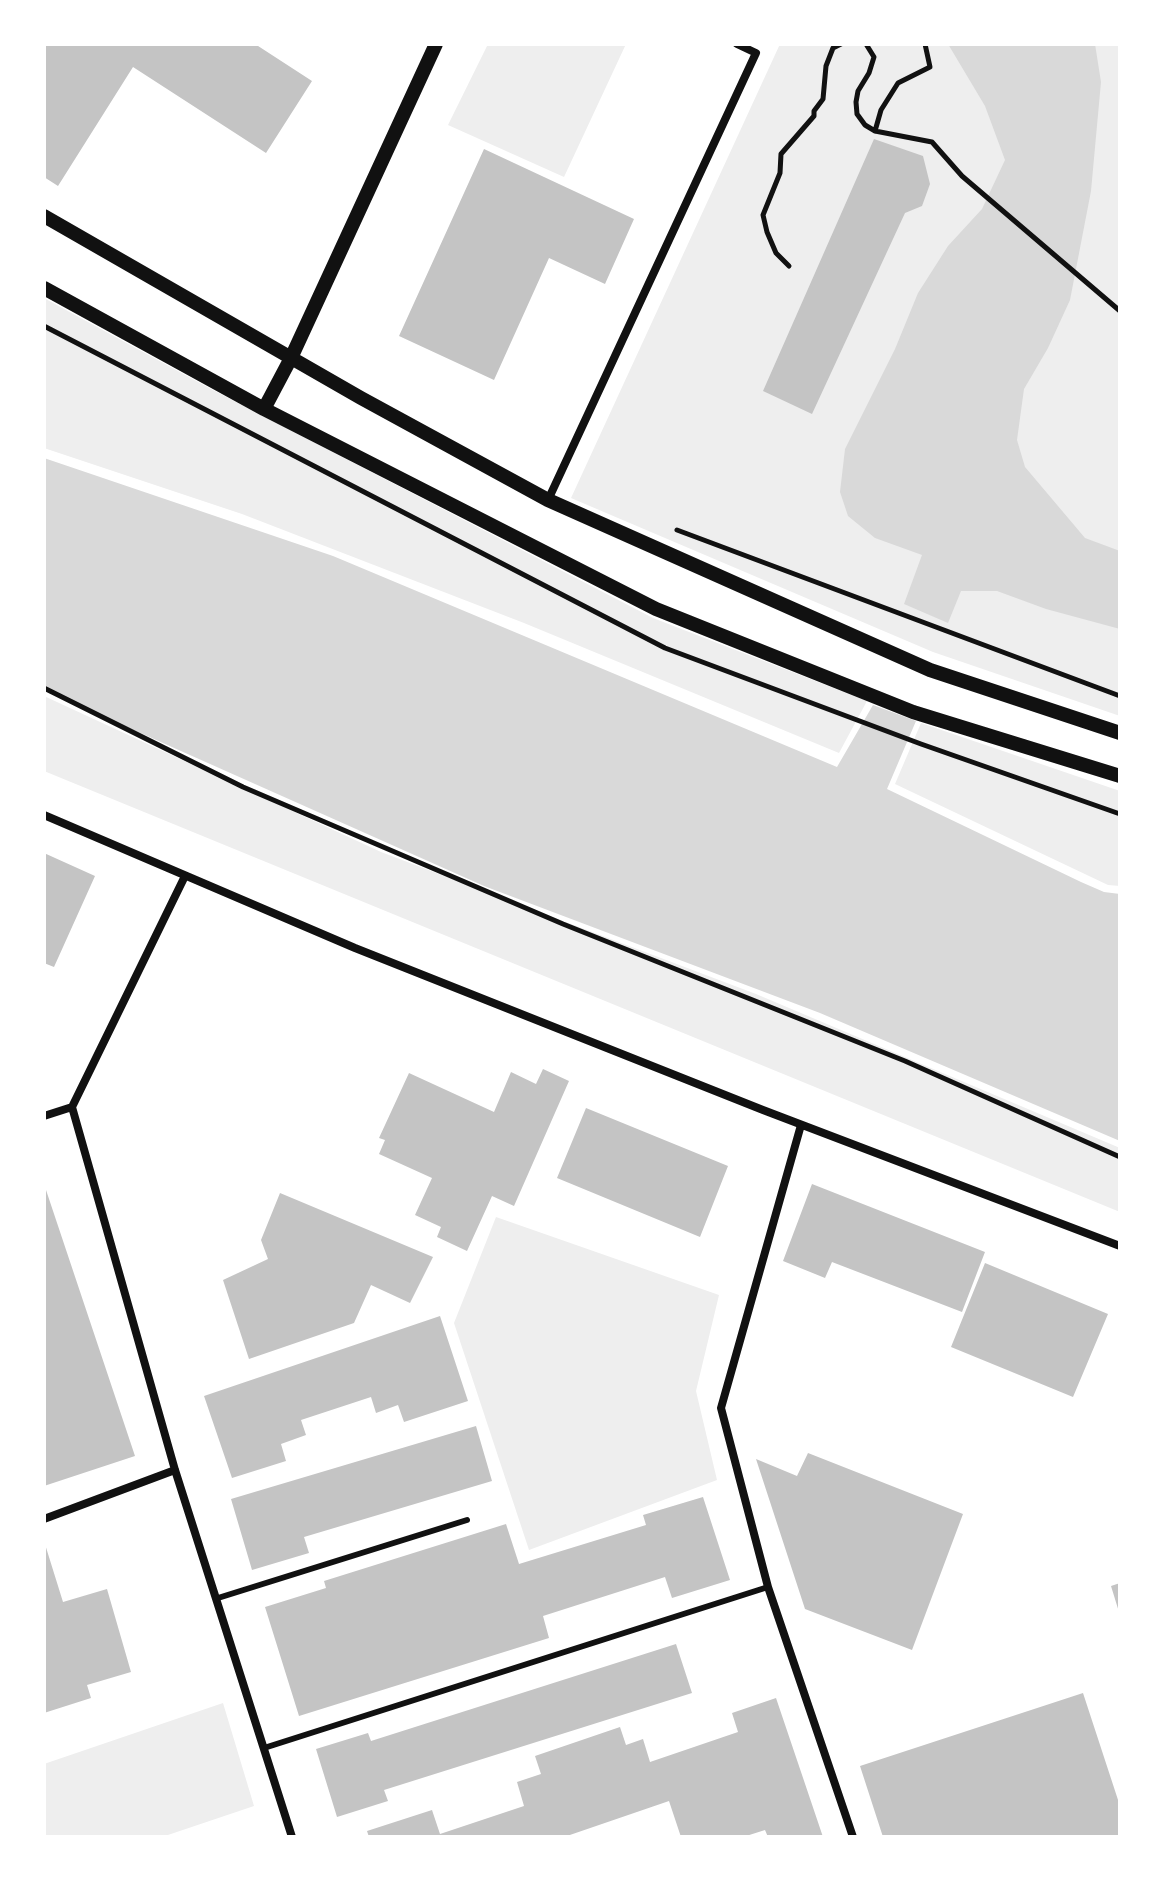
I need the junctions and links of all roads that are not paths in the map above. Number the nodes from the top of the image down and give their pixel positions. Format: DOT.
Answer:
graph roads {
  1 [pos="436,44"];
  2 [pos="737,44"];
  3 [pos="44,216"];
  4 [pos="44,288"];
  5 [pos="291,358"];
  6 [pos="264,409"];
  7 [pos="548,500"];
  8 [pos="1120,733"];
  9 [pos="1120,776"];
  10 [pos="44,815"];
  11 [pos="185,876"];
  12 [pos="72,1107"];
  13 [pos="44,1116"];
  14 [pos="801,1125"];
  15 [pos="1120,1246"];
  16 [pos="175,1470"];
  17 [pos="44,1519"];
  18 [pos="467,1520"];
  19 [pos="768,1587"];
  20 [pos="218,1598"];
  21 [pos="264,1748"];
  22 [pos="292,1837"];
  23 [pos="853,1837"];
  1 -- 5 [label="street"];
  2 -- 7 [label="street"];
  3 -- 5 [label="street"];
  4 -- 6 [label="street"];
  5 -- 6 [label="street"];
  5 -- 7 [label="street"];
  6 -- 9 [label="street"];
  7 -- 8 [label="street"];
  10 -- 11 [label="street"];
  11 -- 12 [label="street"];
  11 -- 14 [label="street"];
  12 -- 13 [label="street"];
  12 -- 16 [label="street"];
  14 -- 15 [label="street"];
  14 -- 19 [label="street"];
  16 -- 17 [label="street"];
  16 -- 20 [label="street"];
  18 -- 20 [label="lane"];
  19 -- 21 [label="lane"];
  19 -- 23 [label="street"];
  20 -- 21 [label="street"];
  21 -- 22 [label="street"];
}
